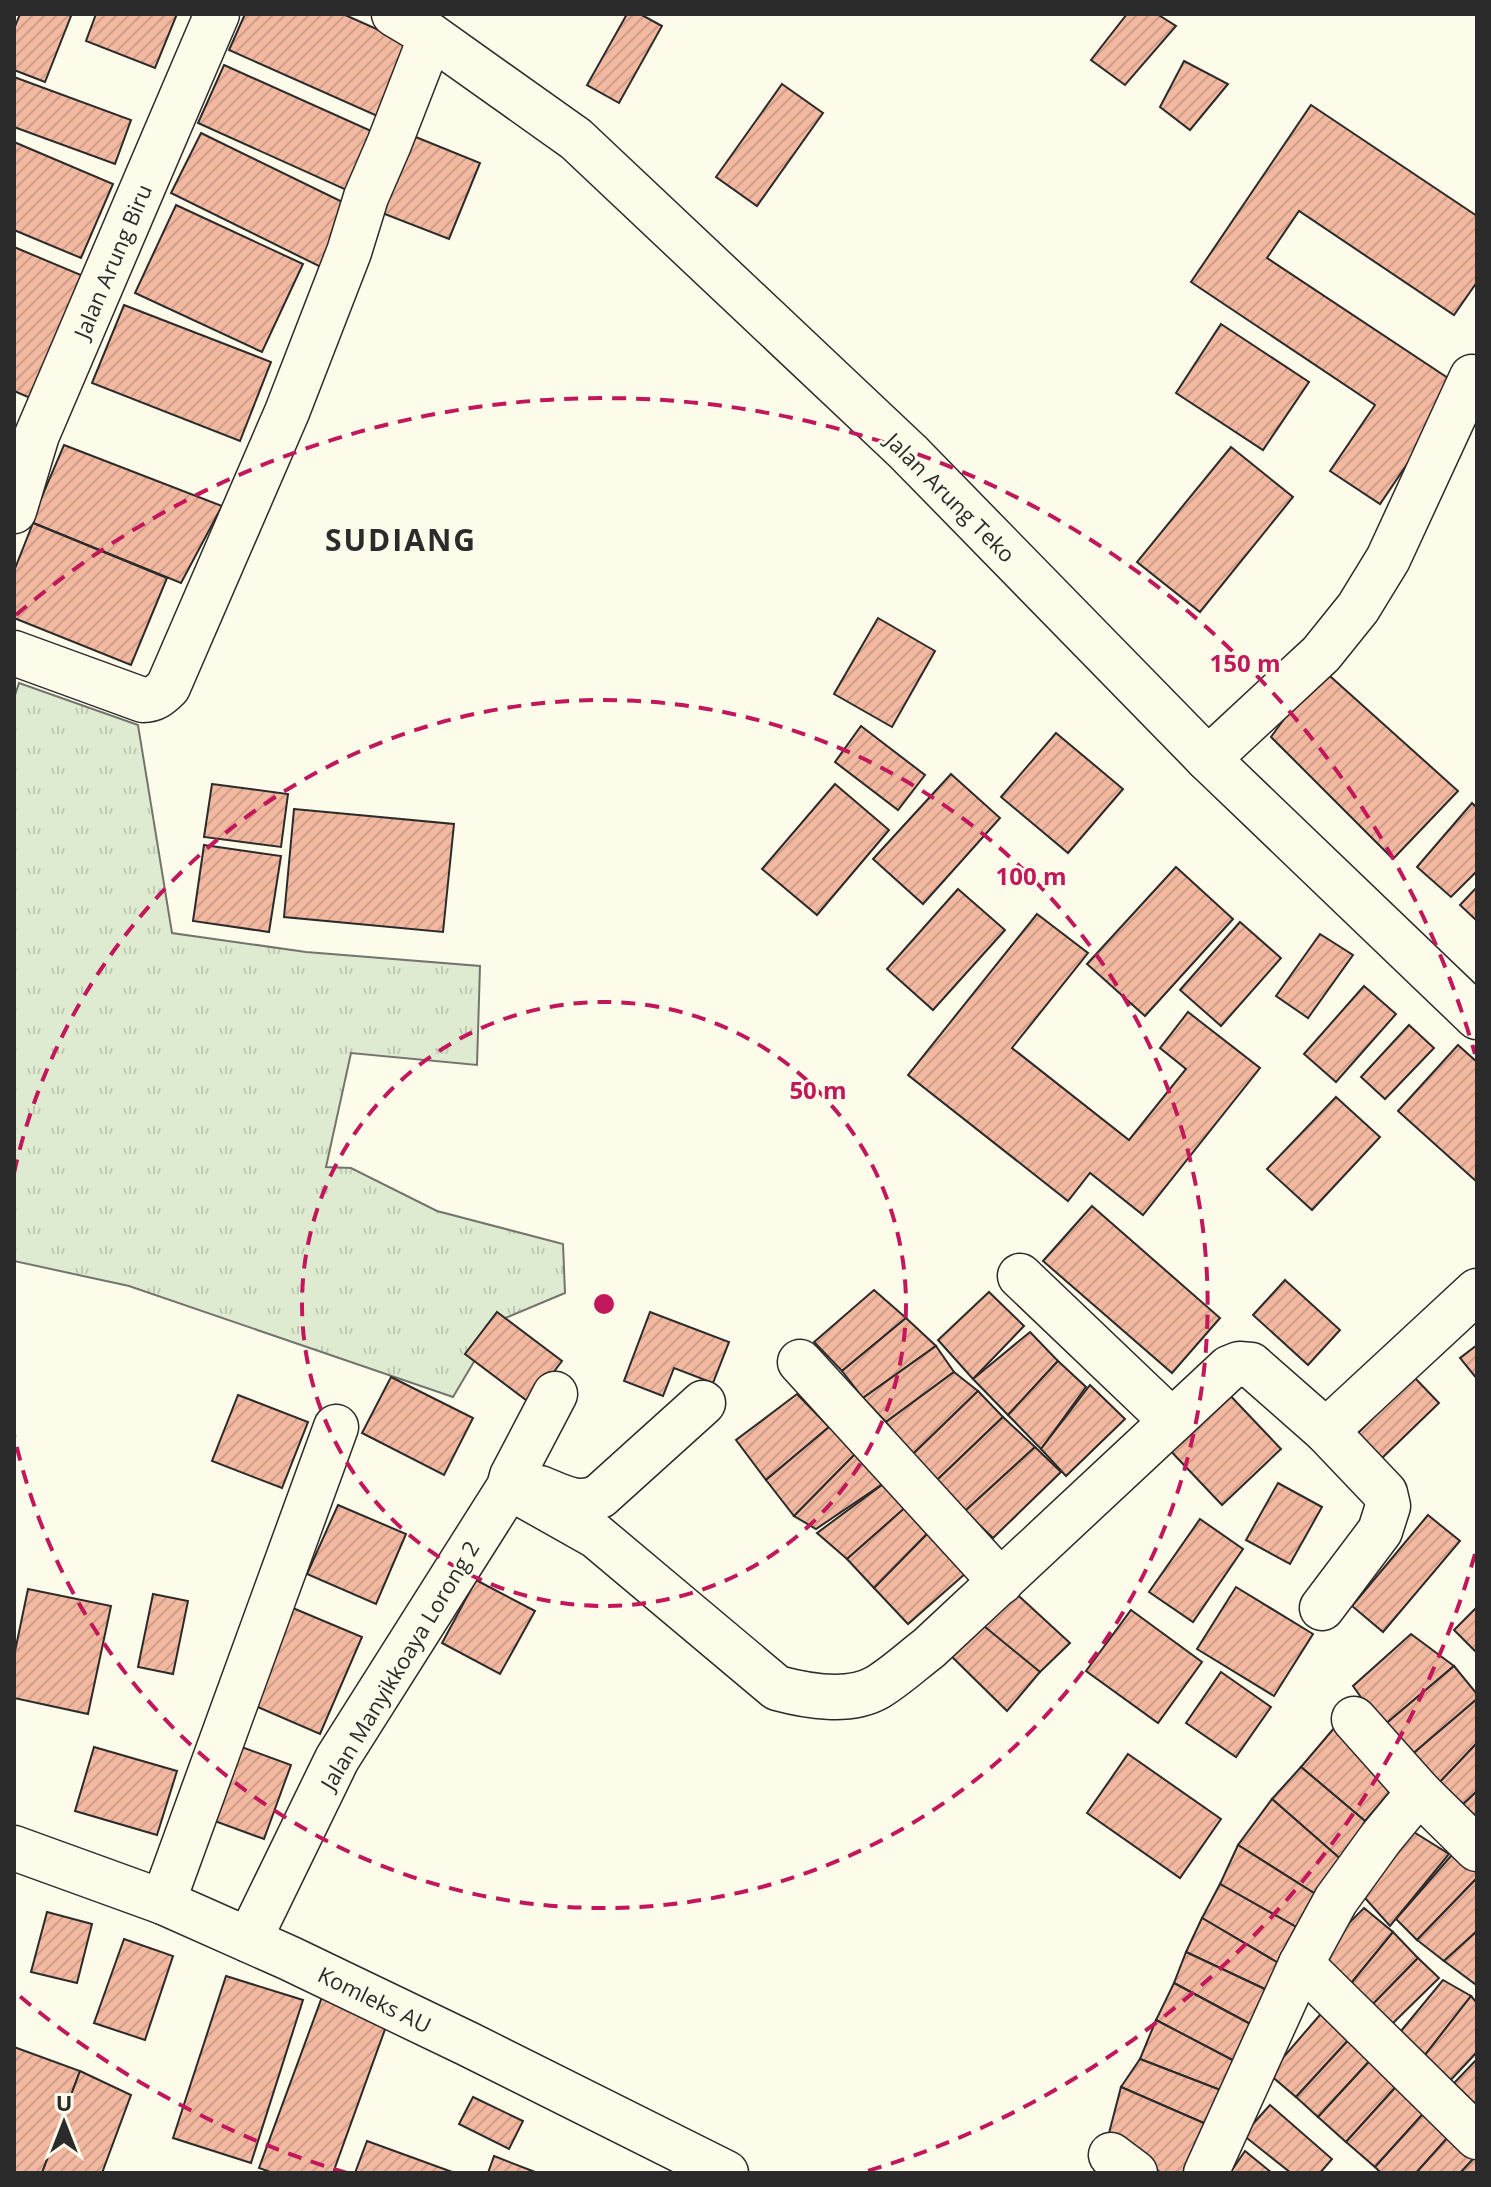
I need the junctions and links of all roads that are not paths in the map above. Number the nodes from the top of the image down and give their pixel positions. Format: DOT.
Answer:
graph roads {
  1 [pos="217,14"];
  2 [pos="413,25"];
  3 [pos="1472,377"];
  4 [pos="14,511"];
  5 [pos="14,653"];
  6 [pos="1208,759"];
  7 [pos="1477,1017"];
  8 [pos="1020,1276"];
  9 [pos="1477,1291"];
  10 [pos="800,1362"];
  11 [pos="555,1394"];
  12 [pos="703,1403"];
  13 [pos="1172,1421"];
  14 [pos="336,1427"];
  15 [pos="1326,1431"];
  16 [pos="510,1481"];
  17 [pos="1001,1582"];
  18 [pos="1322,1608"];
  19 [pos="1354,1719"];
  20 [pos="1419,1792"];
  21 [pos="14,1848"];
  22 [pos="1477,1849"];
  23 [pos="163,1902"];
  24 [pos="249,1940"];
  25 [pos="1301,1964"];
  26 [pos="1477,2137"];
  27 [pos="726,2173"];
  28 [pos="1206,2173"];
  1 -- 4 [label="street, Jalan Arung Biru"];
  2 -- 5 [label="street"];
  2 -- 6 [label="street, Jalan Arung Teko"];
  3 -- 6 [label="street"];
  6 -- 7 [label="street, Jalan Arung Teko"];
  8 -- 13 [label="street"];
  9 -- 15 [label="street"];
  10 -- 17 [label="street"];
  11 -- 16 [label="street, Jalan Manyikkoaya Lorong 2"];
  12 -- 16 [label="street"];
  13 -- 15 [label="street"];
  13 -- 17 [label="street"];
  14 -- 23 [label="street"];
  15 -- 18 [label="street"];
  16 -- 17 [label="street"];
  16 -- 24 [label="street, Jalan Manyikkoaya Lorong 2"];
  19 -- 20 [label="street"];
  20 -- 22 [label="street"];
  20 -- 25 [label="street"];
  21 -- 23 [label="street, Komleks AU"];
  23 -- 24 [label="street, Komleks AU"];
  24 -- 27 [label="street, Komleks AU"];
  25 -- 26 [label="street"];
  25 -- 28 [label="street"];
}
